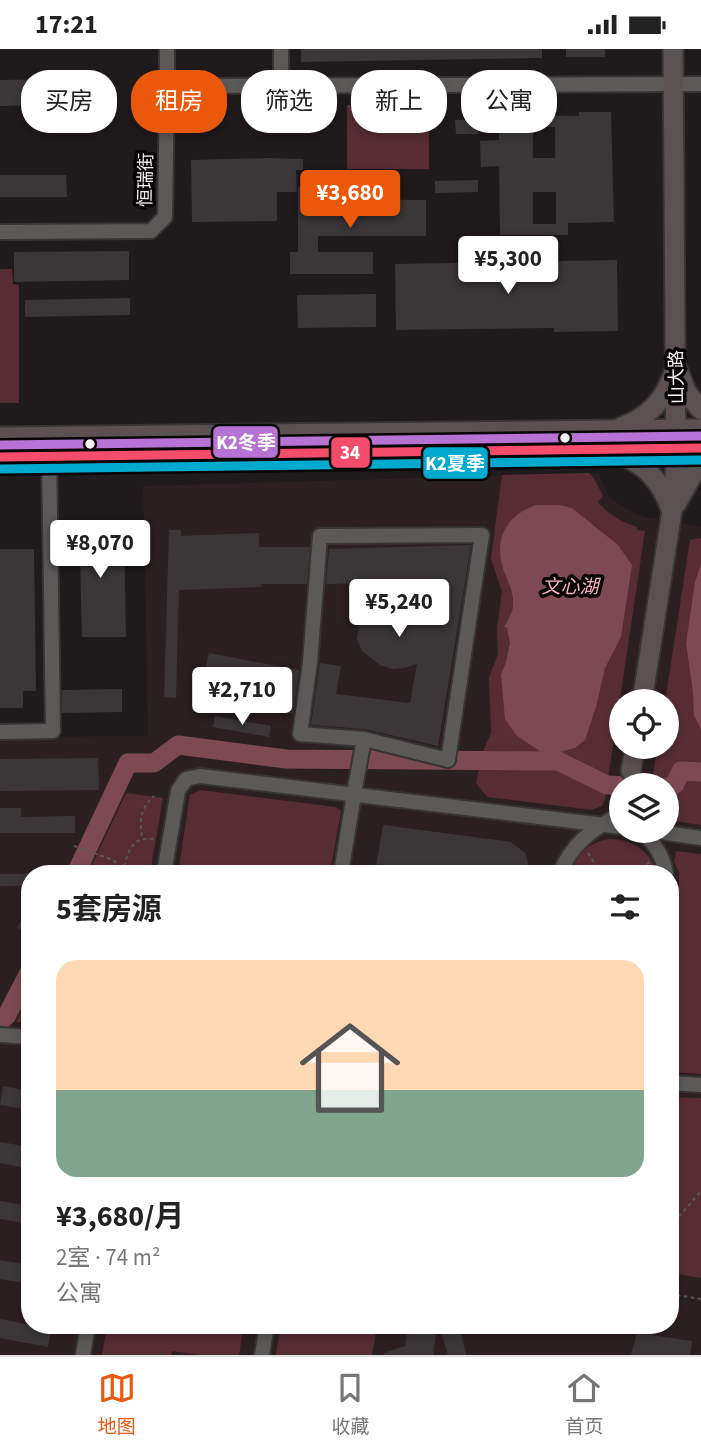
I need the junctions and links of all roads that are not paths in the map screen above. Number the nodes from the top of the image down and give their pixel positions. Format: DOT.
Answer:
graph roads {
  1 [pos="167,49"];
  2 [pos="281,49"];
  3 [pos="673,49"];
  4 [pos="167,70"];
  5 [pos="281,70"];
  6 [pos="701,84"];
  7 [pos="673,85"];
  8 [pos="337,86"];
  9 [pos="166,133"];
  10 [pos="0,232"];
  11 [pos="676,366"];
  12 [pos="701,410"];
  13 [pos="701,429"];
  14 [pos="0,437"];
  15 [pos="677,439"];
  16 [pos="604,440"];
  17 [pos="49,446"];
  18 [pos="701,448"];
  19 [pos="0,457"];
  20 [pos="701,466"];
  21 [pos="672,511"];
  22 [pos="644,689"];
  23 [pos="0,731"];
  24 [pos="364,739"];
  25 [pos="354,796"];
  26 [pos="609,820"];
  27 [pos="603,824"];
  28 [pos="609,825"];
  29 [pos="609,827"];
  30 [pos="679,838"];
  31 [pos="701,838"];
  32 [pos="586,841"];
  33 [pos="657,843"];
  34 [pos="165,865"];
  35 [pos="342,865"];
  36 [pos="568,865"];
  37 [pos="664,865"];
  38 [pos="0,1035"];
  39 [pos="21,1036"];
  40 [pos="679,1084"];
  41 [pos="701,1085"];
  42 [pos="86,1334"];
  43 [pos="266,1334"];
  44 [pos="83,1355"];
  45 [pos="262,1355"];
  1 -- 4 [label="street, 恒瑞街"];
  2 -- 5 [label="street"];
  3 -- 7 [label="main road, 山大路"];
  6 -- 7 [label="street"];
  7 -- 8 [label="street"];
  7 -- 11 [label="main road, 山大路"];
  9 -- 10 [label="street, 恒瑞街"];
  11 -- 12 [label="main road"];
  11 -- 15 [label="main road, 山大路"];
  11 -- 16 [label="main road"];
  13 -- 15 [label="main road"];
  14 -- 17 [label="main road"];
  15 -- 16 [label="main road"];
  15 -- 18 [label="main road"];
  15 -- 21 [label="main road, 山大路"];
  16 -- 17 [label="main road"];
  16 -- 21 [label="main road"];
  17 -- 19 [label="main road"];
  17 -- 23 [label="street"];
  20 -- 21 [label="main road"];
  21 -- 22 [label="main road, 山大路"];
  24 -- 24 [label="street"];
  24 -- 25 [label="street"];
  25 -- 27 [label="street"];
  25 -- 34 [label="street"];
  25 -- 35 [label="street"];
  26 -- 27 [label="street"];
  27 -- 28 [label="street"];
  27 -- 32 [label="street"];
  29 -- 32 [label="street"];
  30 -- 31 [label="street"];
  32 -- 36 [label="street"];
  33 -- 37 [label="street"];
  38 -- 39 [label="street"];
  40 -- 41 [label="street"];
  42 -- 44 [label="street"];
  43 -- 45 [label="street"];
}
